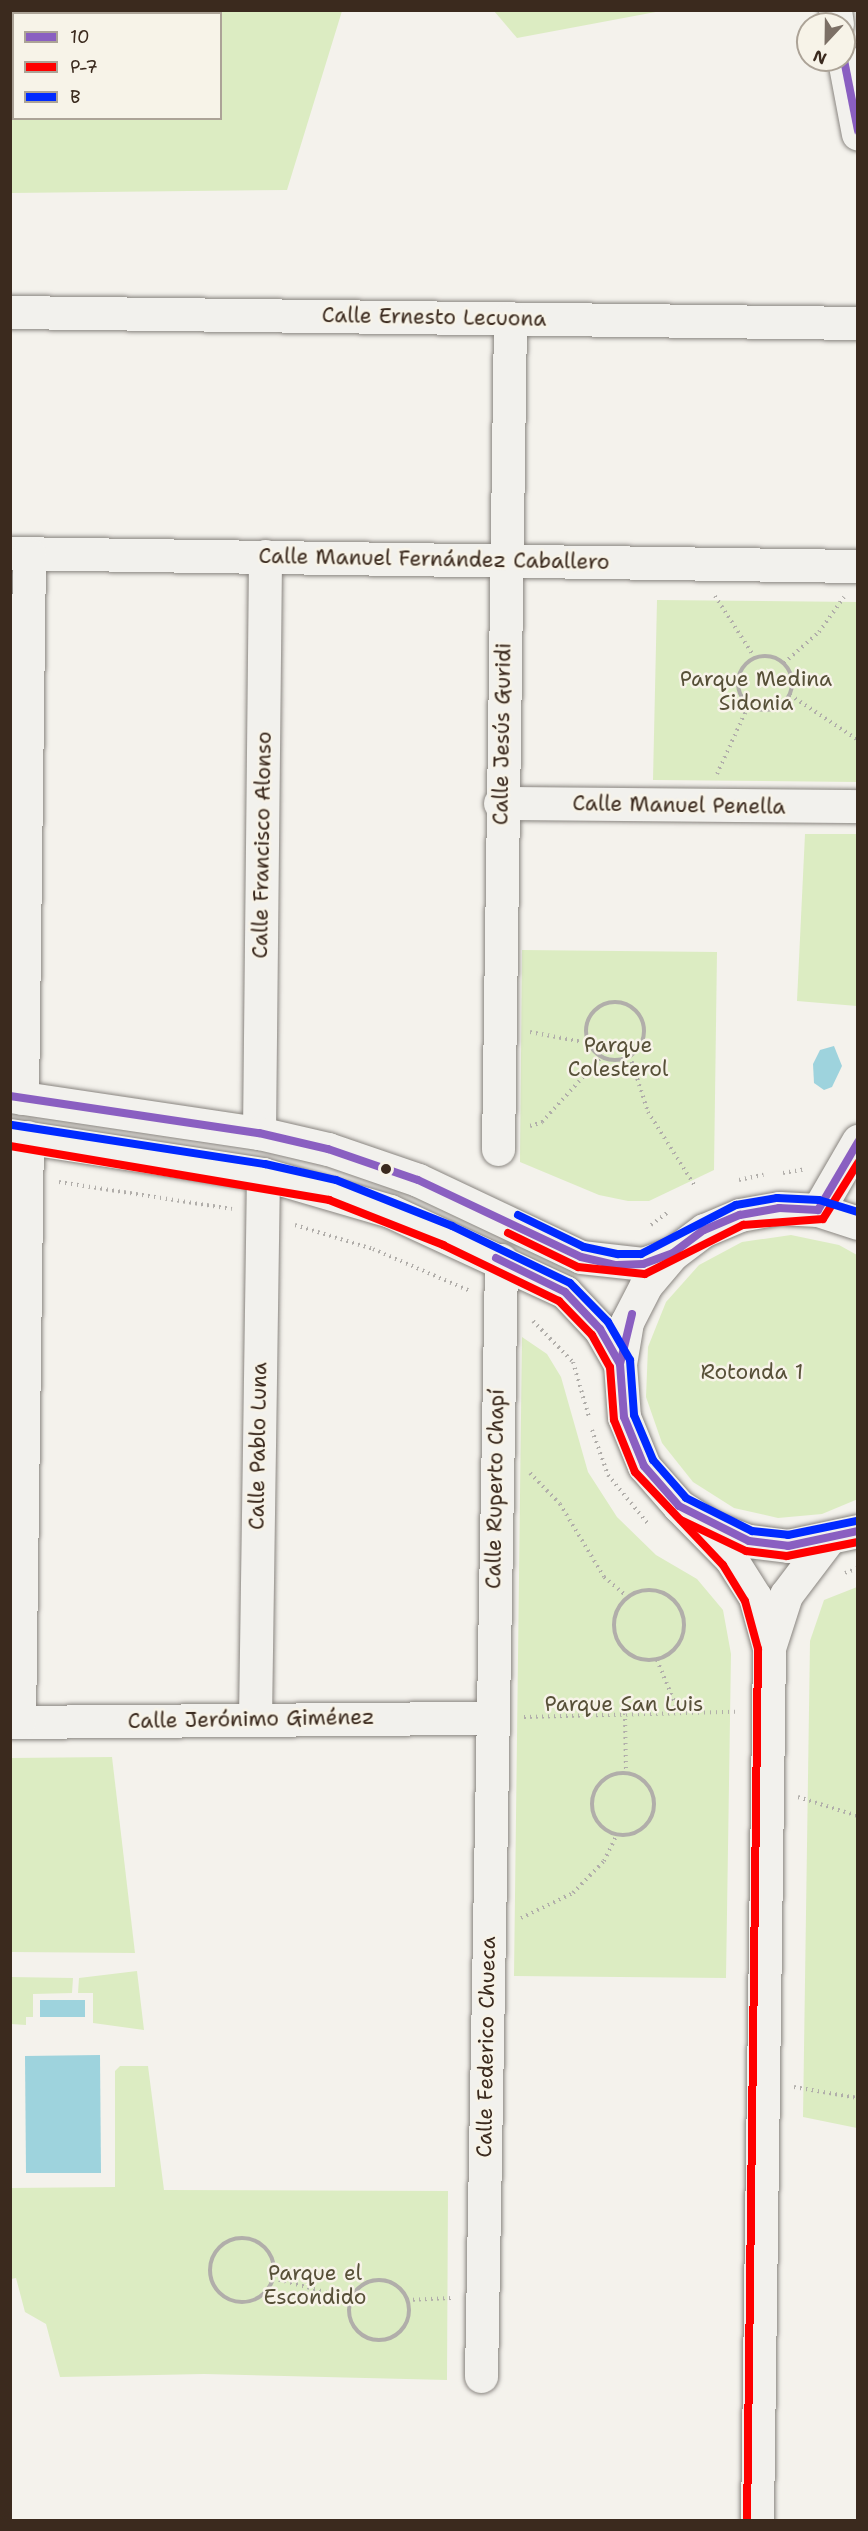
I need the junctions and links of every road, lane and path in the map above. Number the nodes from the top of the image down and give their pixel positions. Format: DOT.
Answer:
graph roads {
  1 [pos="846,72"];
  2 [pos="857,128"];
  3 [pos="10,312"];
  4 [pos="510,318"];
  5 [pos="858,323"];
  6 [pos="20,554"];
  7 [pos="265,556"];
  8 [pos="505,560"];
  9 [pos="694,563"];
  10 [pos="854,576"];
  11 [pos="755,658"];
  12 [pos="784,663"];
  13 [pos="790,695"];
  14 [pos="749,704"];
  15 [pos="858,740"];
  16 [pos="500,803"];
  17 [pos="706,805"];
  18 [pos="858,806"];
  19 [pos="499,1027"];
  20 [pos="588,1043"];
  21 [pos="602,1056"];
  22 [pos="630,1056"];
  23 [pos="16,1097"];
  24 [pos="259,1132"];
  25 [pos="19,1136"];
  26 [pos="858,1141"];
  27 [pos="498,1143"];
  28 [pos="263,1174"];
  29 [pos="694,1186"];
  30 [pos="818,1210"];
  31 [pos="858,1223"];
  32 [pos="673,1253"];
  33 [pos="501,1260"];
  34 [pos="620,1364"];
  35 [pos="495,1463"];
  36 [pos="679,1506"];
  37 [pos="858,1531"];
  38 [pos="827,1541"];
  39 [pos="628,1597"];
  40 [pos="769,1648"];
  41 [pos="657,1660"];
  42 [pos="739,1712"];
  43 [pos="624,1713"];
  44 [pos="679,1713"];
  45 [pos="501,1718"];
  46 [pos="255,1719"];
  47 [pos="15,1722"];
  48 [pos="626,1772"];
  49 [pos="788,1794"];
  50 [pos="858,1816"];
  51 [pos="617,1834"];
  52 [pos="508,1921"];
  53 [pos="784,2085"];
  54 [pos="858,2098"];
  55 [pos="273,2278"];
  56 [pos="458,2298"];
  57 [pos="351,2299"];
  58 [pos="408,2300"];
  59 [pos="482,2376"];
  60 [pos="757,2520"];
  1 -- 2 [label="street"];
  3 -- 4 [label="street, Calle Ernesto Lecuona"];
  4 -- 5 [label="street, Calle Ernesto Lecuona"];
  4 -- 8 [label="street, Calle Jesús Guridi"];
  6 -- 7 [label="street, Calle Manuel Fernández Caballero"];
  6 -- 23 [label="street"];
  7 -- 8 [label="street, Calle Manuel Fernández Caballero"];
  7 -- 24 [label="street, Calle Francisco Alonso"];
  8 -- 9 [label="street, Calle Manuel Fernández Caballero"];
  8 -- 16 [label="street, Calle Jesús Guridi"];
  9 -- 10 [label="street, Calle Manuel Fernández Caballero"];
  9 -- 11 [label="path"];
  10 -- 12 [label="path"];
  11 -- 12 [label="path"];
  11 -- 14 [label="path"];
  12 -- 13 [label="path"];
  13 -- 14 [label="path"];
  13 -- 15 [label="path"];
  14 -- 17 [label="path"];
  16 -- 17 [label="street, Calle Manuel Penella"];
  16 -- 19 [label="street, Calle Jesús Guridi"];
  17 -- 18 [label="street, Calle Manuel Penella"];
  19 -- 20 [label="path"];
  19 -- 27 [label="street, Calle Jesús Guridi"];
  20 -- 21 [label="path"];
  20 -- 22 [label="path"];
  21 -- 22 [label="path"];
  21 -- 27 [label="path"];
  22 -- 29 [label="path"];
  23 -- 24 [label="street"];
  24 -- 32 [label="street"];
  25 -- 28 [label="street"];
  25 -- 47 [label="street"];
  26 -- 30 [label="street"];
  28 -- 33 [label="street"];
  28 -- 46 [label="street, Calle Pablo Luna"];
  30 -- 31 [label="street"];
  30 -- 32 [label="street"];
  32 -- 34 [label="street"];
  33 -- 34 [label="street"];
  33 -- 35 [label="street, Calle Ruperto Chapí"];
  34 -- 36 [label="street"];
  35 -- 39 [label="path"];
  35 -- 45 [label="street, Calle Ruperto Chapí"];
  36 -- 38 [label="street"];
  36 -- 40 [label="street"];
  37 -- 38 [label="street"];
  38 -- 40 [label="street"];
  39 -- 41 [label="path"];
  39 -- 41 [label="path"];
  40 -- 60 [label="street"];
  41 -- 44 [label="path"];
  42 -- 44 [label="path"];
  43 -- 44 [label="path"];
  43 -- 45 [label="path"];
  43 -- 48 [label="path"];
  45 -- 46 [label="street, Calle Jerónimo Giménez"];
  45 -- 59 [label="street, Calle Federico Chueca"];
  46 -- 47 [label="street, Calle Jerónimo Giménez"];
  48 -- 51 [label="path"];
  48 -- 51 [label="path"];
  49 -- 50 [label="path"];
  51 -- 52 [label="path"];
  53 -- 54 [label="path"];
  55 -- 55 [label="path"];
  55 -- 57 [label="path"];
  56 -- 58 [label="path"];
  57 -- 58 [label="path"];
  57 -- 58 [label="path"];
}
